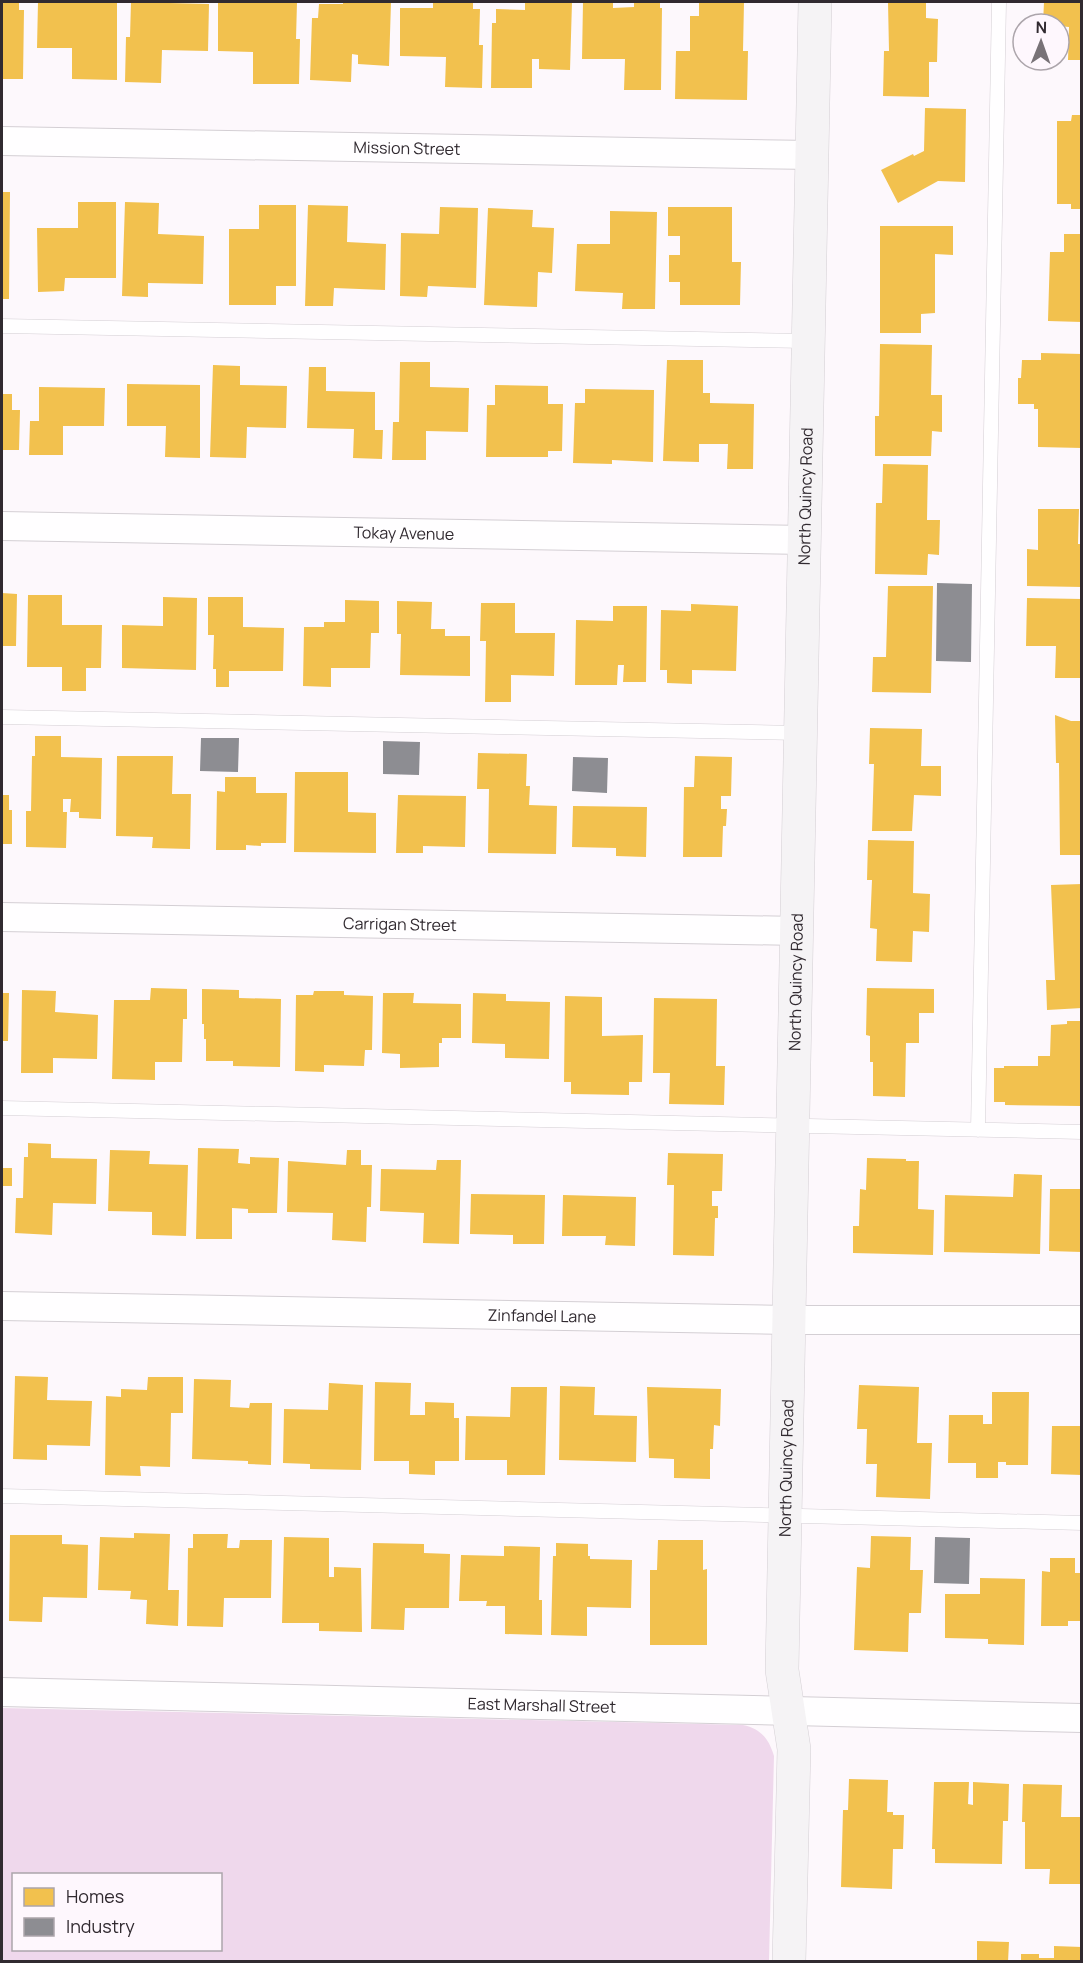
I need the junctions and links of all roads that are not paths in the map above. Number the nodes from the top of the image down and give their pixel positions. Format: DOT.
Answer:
graph roads {
  1 [pos="815,2"];
  2 [pos="999,2"];
  3 [pos="2,141"];
  4 [pos="812,155"];
  5 [pos="2,326"];
  6 [pos="808,341"];
  7 [pos="2,526"];
  8 [pos="805,540"];
  9 [pos="2,717"];
  10 [pos="802,733"];
  11 [pos="2,917"];
  12 [pos="798,930"];
  13 [pos="2,1108"];
  14 [pos="793,1125"];
  15 [pos="978,1130"];
  16 [pos="1082,1132"];
  17 [pos="2,1306"];
  18 [pos="788,1320"];
  19 [pos="1082,1320"];
  20 [pos="2,1496"];
  21 [pos="786,1516"];
  22 [pos="1082,1523"];
  23 [pos="2,1692"];
  24 [pos="788,1711"];
  25 [pos="1082,1718"];
  26 [pos="789,1962"];
  1 -- 4 [label="street, North Quincy Road"];
  2 -- 15 [label="lane"];
  3 -- 4 [label="street, Mission Street"];
  4 -- 6 [label="street, North Quincy Road"];
  5 -- 6 [label="lane"];
  6 -- 8 [label="street, North Quincy Road"];
  7 -- 8 [label="street, Tokay Avenue"];
  8 -- 10 [label="street, North Quincy Road"];
  9 -- 10 [label="lane"];
  10 -- 12 [label="street, North Quincy Road"];
  11 -- 12 [label="street, Carrigan Street"];
  12 -- 14 [label="street, North Quincy Road"];
  13 -- 14 [label="lane"];
  14 -- 15 [label="lane"];
  14 -- 18 [label="street, North Quincy Road"];
  15 -- 16 [label="lane"];
  17 -- 18 [label="street, Zinfandel Lane"];
  18 -- 19 [label="street, Zinfandel Lane"];
  18 -- 21 [label="street, North Quincy Road"];
  20 -- 21 [label="lane"];
  21 -- 22 [label="lane"];
  21 -- 24 [label="street, North Quincy Road"];
  23 -- 24 [label="street, East Marshall Street"];
  24 -- 25 [label="street, East Marshall Street"];
  24 -- 26 [label="street, North Quincy Road"];
}
